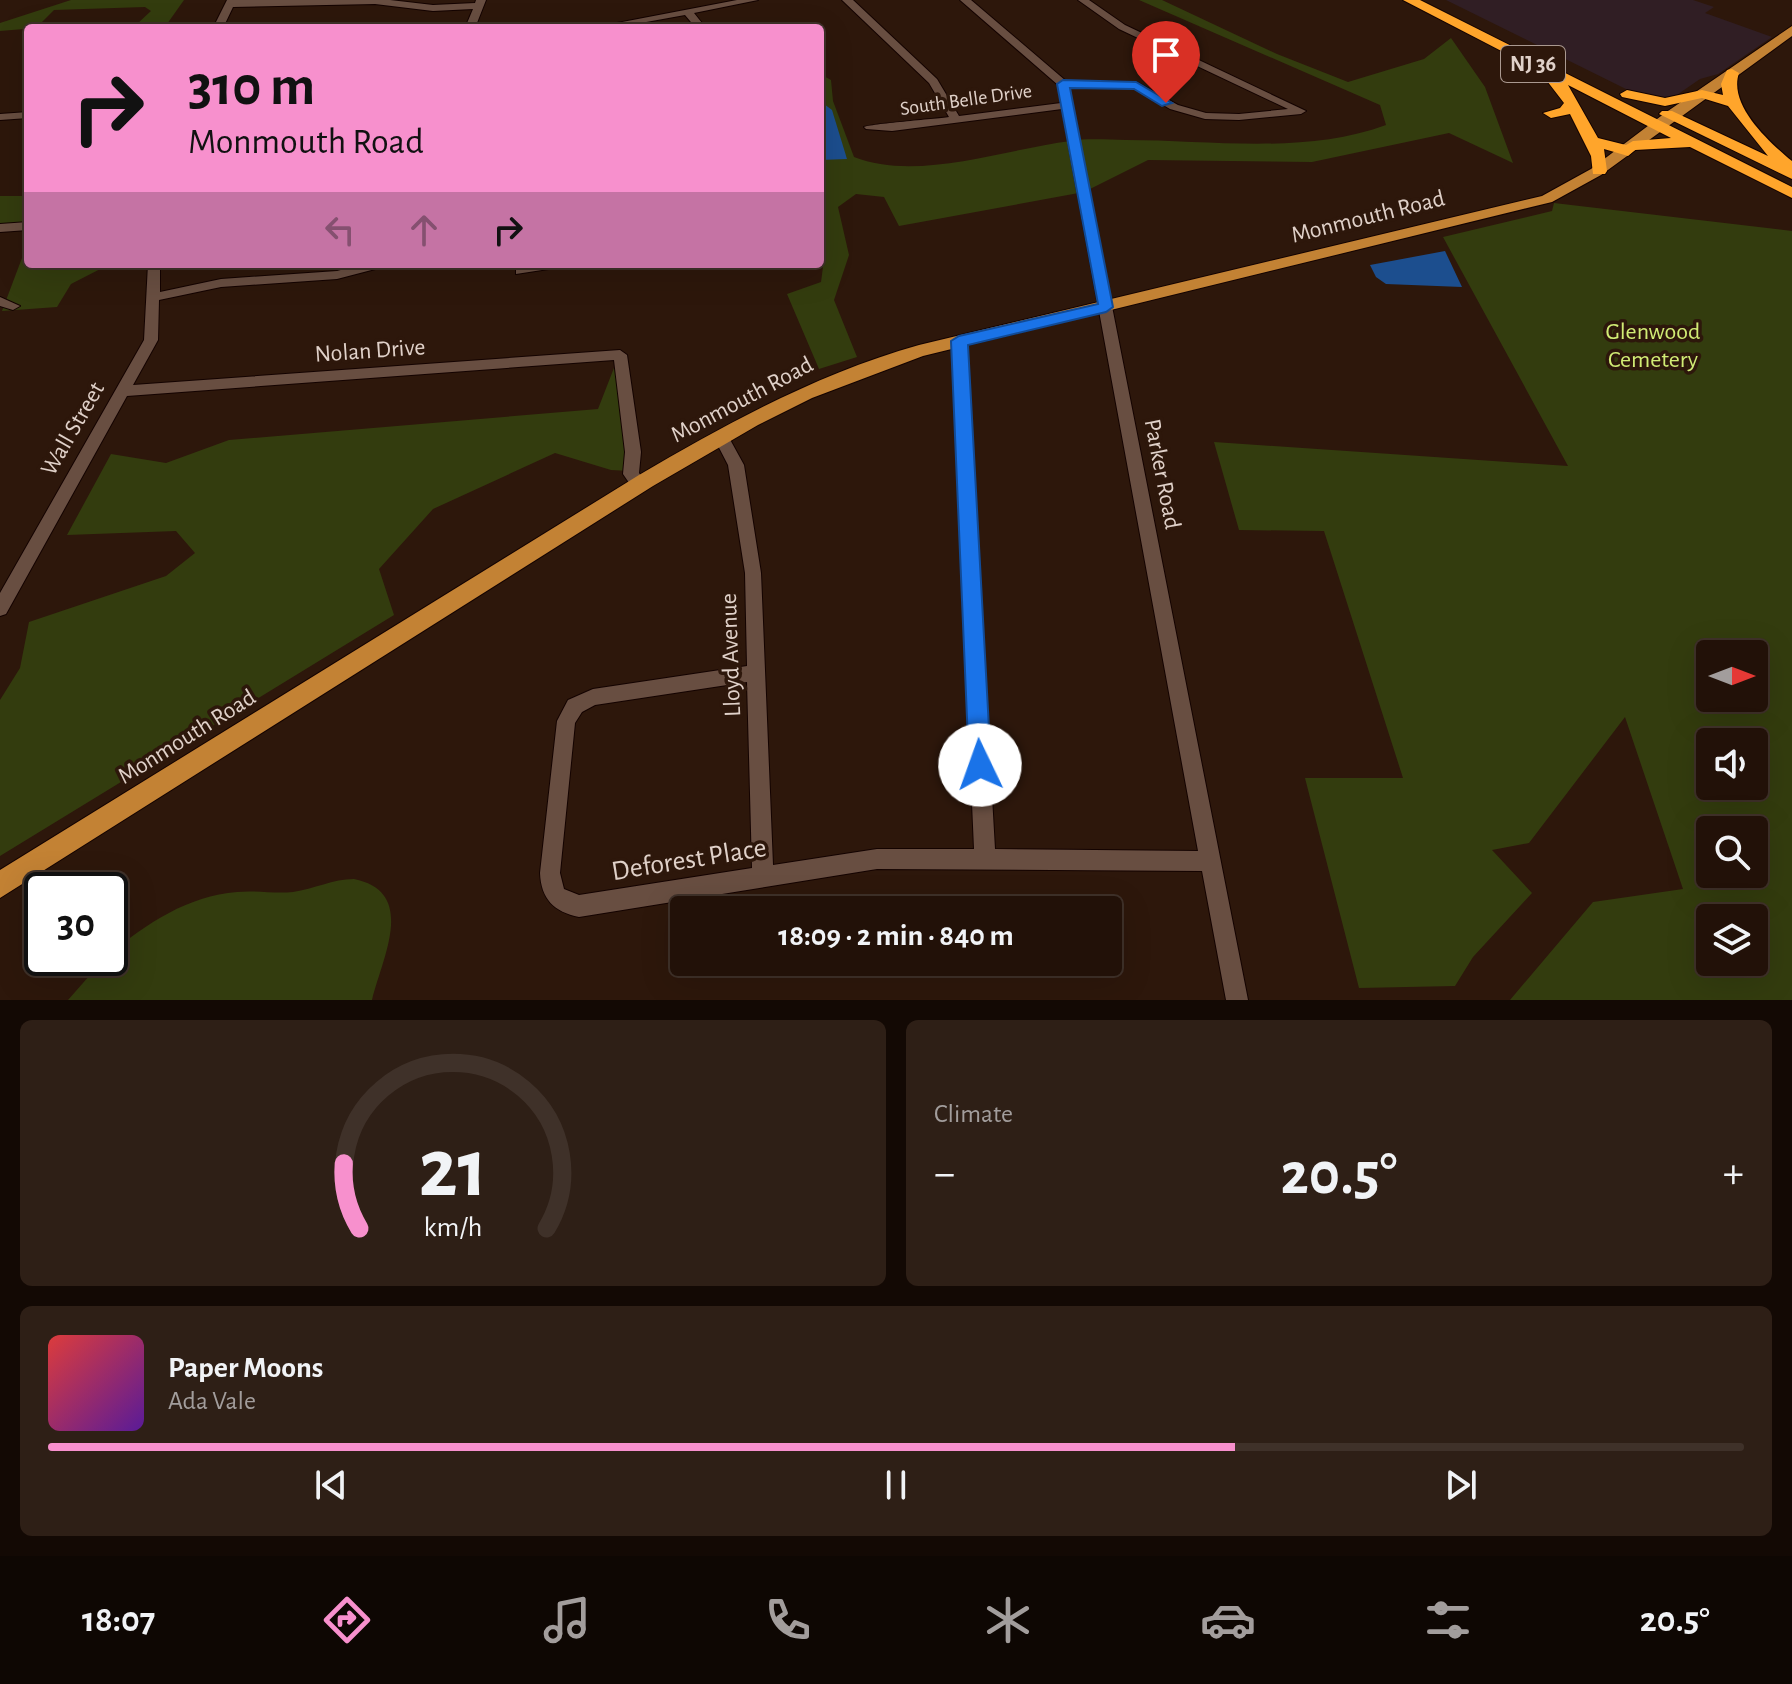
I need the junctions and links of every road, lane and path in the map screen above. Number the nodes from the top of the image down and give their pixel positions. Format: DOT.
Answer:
graph roads {
  1 [pos="753,0"];
  2 [pos="847,0"];
  3 [pos="965,0"];
  4 [pos="1083,0"];
  5 [pos="1410,0"];
  6 [pos="1437,0"];
  7 [pos="231,2"];
  8 [pos="480,3"];
  9 [pos="687,11"];
  10 [pos="220,24"];
  11 [pos="472,24"];
  12 [pos="617,24"];
  13 [pos="698,24"];
  14 [pos="1792,30"];
  15 [pos="1538,66"];
  16 [pos="1732,73"];
  17 [pos="1063,84"];
  18 [pos="1627,94"];
  19 [pos="1702,94"];
  20 [pos="1572,103"];
  21 [pos="1735,103"];
  22 [pos="1068,105"];
  23 [pos="1551,113"];
  24 [pos="23,115"];
  25 [pos="0,117"];
  26 [pos="955,119"];
  27 [pos="1664,121"];
  28 [pos="870,127"];
  29 [pos="1592,141"];
  30 [pos="1631,148"];
  31 [pos="1712,153"];
  32 [pos="1599,171"];
  33 [pos="1792,172"];
  34 [pos="1792,193"];
  35 [pos="24,226"];
  36 [pos="0,228"];
  37 [pos="154,268"];
  38 [pos="374,268"];
  39 [pos="154,297"];
  40 [pos="1106,307"];
  41 [pos="959,341"];
  42 [pos="123,391"];
  43 [pos="722,438"];
  44 [pos="640,486"];
  45 [pos="0,609"];
  46 [pos="755,673"];
  47 [pos="985,860"];
  48 [pos="1212,861"];
  49 [pos="763,876"];
  50 [pos="0,885"];
  51 [pos="1237,1000"];
  1 -- 9 [label="street"];
  2 -- 26 [label="street"];
  3 -- 17 [label="street"];
  4 -- 17 [label="street"];
  5 -- 15 [label="highway, NJ 36"];
  6 -- 18 [label="highway, NJ 36"];
  7 -- 8 [label="street"];
  7 -- 10 [label="street"];
  8 -- 11 [label="street"];
  9 -- 12 [label="street"];
  9 -- 13 [label="street"];
  14 -- 16 [label="main road, Monmouth Road"];
  15 -- 20 [label="highway"];
  15 -- 27 [label="highway, NJ 36"];
  16 -- 19 [label="main road, Monmouth Road"];
  16 -- 21 [label="highway"];
  17 -- 22 [label="street, Parker Road"];
  18 -- 19 [label="highway"];
  18 -- 27 [label="highway, NJ 36"];
  19 -- 21 [label="highway"];
  19 -- 27 [label="main road, Monmouth Road"];
  20 -- 23 [label="highway"];
  20 -- 29 [label="highway"];
  21 -- 33 [label="highway"];
  22 -- 26 [label="street, South Belle Drive"];
  22 -- 40 [label="street, Parker Road"];
  24 -- 25 [label="street"];
  26 -- 28 [label="street, South Belle Drive"];
  27 -- 30 [label="main road, Monmouth Road"];
  27 -- 31 [label="highway, NJ 36"];
  27 -- 33 [label="highway, NJ 36"];
  29 -- 30 [label="highway"];
  29 -- 32 [label="highway"];
  30 -- 31 [label="highway"];
  30 -- 32 [label="main road, Monmouth Road"];
  31 -- 34 [label="highway, NJ 36"];
  32 -- 40 [label="main road, Monmouth Road"];
  35 -- 36 [label="street"];
  37 -- 39 [label="street, Wall Street"];
  38 -- 39 [label="street"];
  39 -- 42 [label="street, Wall Street"];
  40 -- 41 [label="main road, Monmouth Road"];
  40 -- 48 [label="street, Parker Road"];
  41 -- 43 [label="main road, Monmouth Road"];
  41 -- 47 [label="street"];
  42 -- 44 [label="street, Nolan Drive"];
  42 -- 45 [label="street, Wall Street"];
  43 -- 44 [label="main road, Monmouth Road"];
  43 -- 46 [label="street, Lloyd Avenue"];
  44 -- 50 [label="main road, Monmouth Road"];
  46 -- 49 [label="street, Lloyd Avenue"];
  46 -- 49 [label="street, Deforest Place"];
  47 -- 48 [label="street, Deforest Place"];
  47 -- 49 [label="street, Deforest Place"];
  48 -- 51 [label="street, Parker Road"];
}
